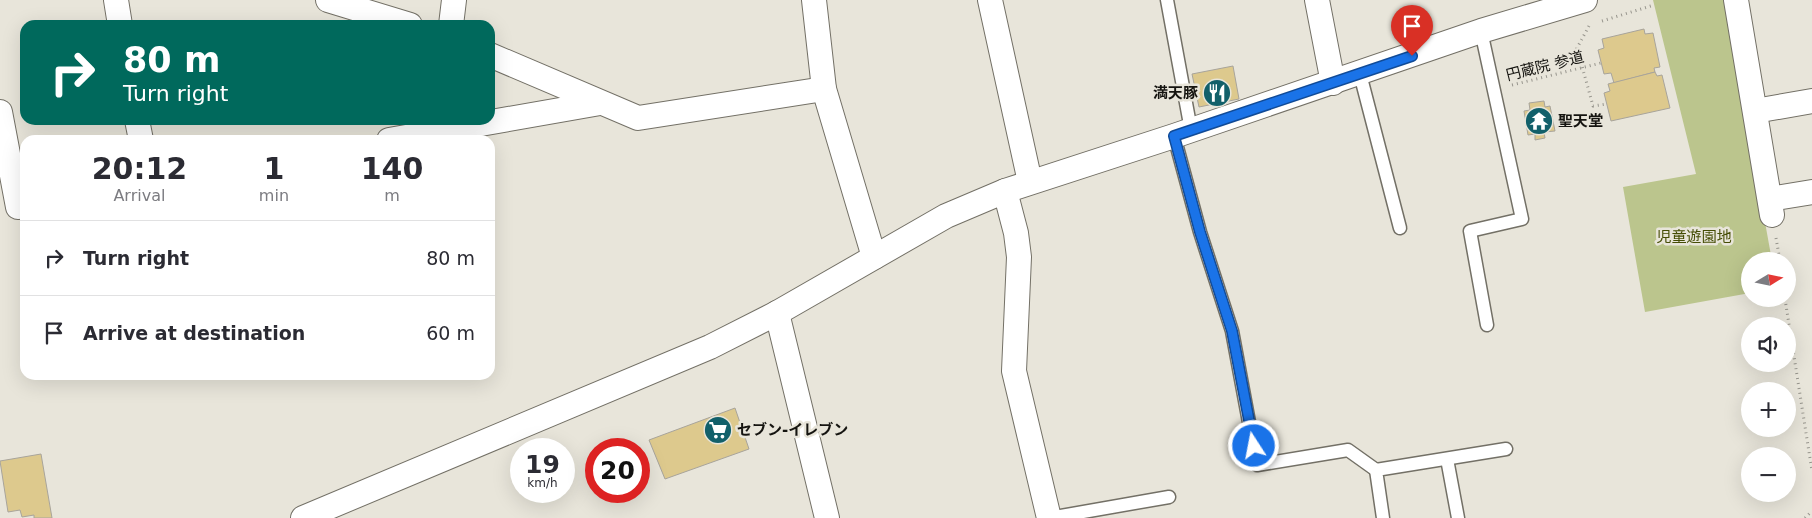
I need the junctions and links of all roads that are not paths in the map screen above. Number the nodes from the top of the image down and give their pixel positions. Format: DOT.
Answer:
graph roads {
  1 [pos="116,0"];
  2 [pos="328,0"];
  3 [pos="454,0"];
  4 [pos="814,0"];
  5 [pos="990,0"];
  6 [pos="1167,0"];
  7 [pos="1317,0"];
  8 [pos="1585,0"];
  9 [pos="1736,0"];
  10 [pos="119,20"];
  11 [pos="394,20"];
  12 [pos="452,20"];
  13 [pos="1481,31"];
  14 [pos="495,57"];
  15 [pos="1360,74"];
  16 [pos="1333,83"];
  17 [pos="824,88"];
  18 [pos="1812,101"];
  19 [pos="600,103"];
  20 [pos="1755,111"];
  21 [pos="0,112"];
  22 [pos="495,121"];
  23 [pos="475,125"];
  24 [pos="1183,133"];
  25 [pos="418,135"];
  26 [pos="1030,182"];
  27 [pos="1005,191"];
  28 [pos="1812,192"];
  29 [pos="14,208"];
  30 [pos="1400,228"];
  31 [pos="874,257"];
  32 [pos="777,313"];
  33 [pos="1488,325"];
  34 [pos="1506,449"];
  35 [pos="1447,459"];
  36 [pos="1376,470"];
  37 [pos="1169,497"];
  38 [pos="303,518"];
  39 [pos="827,518"];
  40 [pos="1049,518"];
  41 [pos="1383,518"];
  42 [pos="1458,518"];
  1 -- 10 [label="street"];
  2 -- 11 [label="street"];
  3 -- 12 [label="street"];
  4 -- 17 [label="street"];
  5 -- 26 [label="street"];
  6 -- 24 [label="lane"];
  7 -- 16 [label="street"];
  8 -- 13 [label="street"];
  9 -- 20 [label="street"];
  13 -- 15 [label="street"];
  13 -- 33 [label="lane"];
  14 -- 19 [label="street"];
  15 -- 16 [label="street"];
  15 -- 30 [label="lane"];
  16 -- 24 [label="street"];
  17 -- 19 [label="street"];
  17 -- 31 [label="street"];
  18 -- 20 [label="street"];
  19 -- 22 [label="street"];
  20 -- 28 [label="street"];
  21 -- 29 [label="street"];
  23 -- 25 [label="street"];
  24 -- 26 [label="street"];
  24 -- 36 [label="lane"];
  26 -- 27 [label="street"];
  27 -- 31 [label="street"];
  27 -- 40 [label="street"];
  31 -- 32 [label="street"];
  32 -- 38 [label="street"];
  32 -- 39 [label="street"];
  34 -- 35 [label="lane"];
  35 -- 36 [label="lane"];
  35 -- 42 [label="lane"];
  36 -- 41 [label="lane"];
  37 -- 40 [label="lane"];
}
